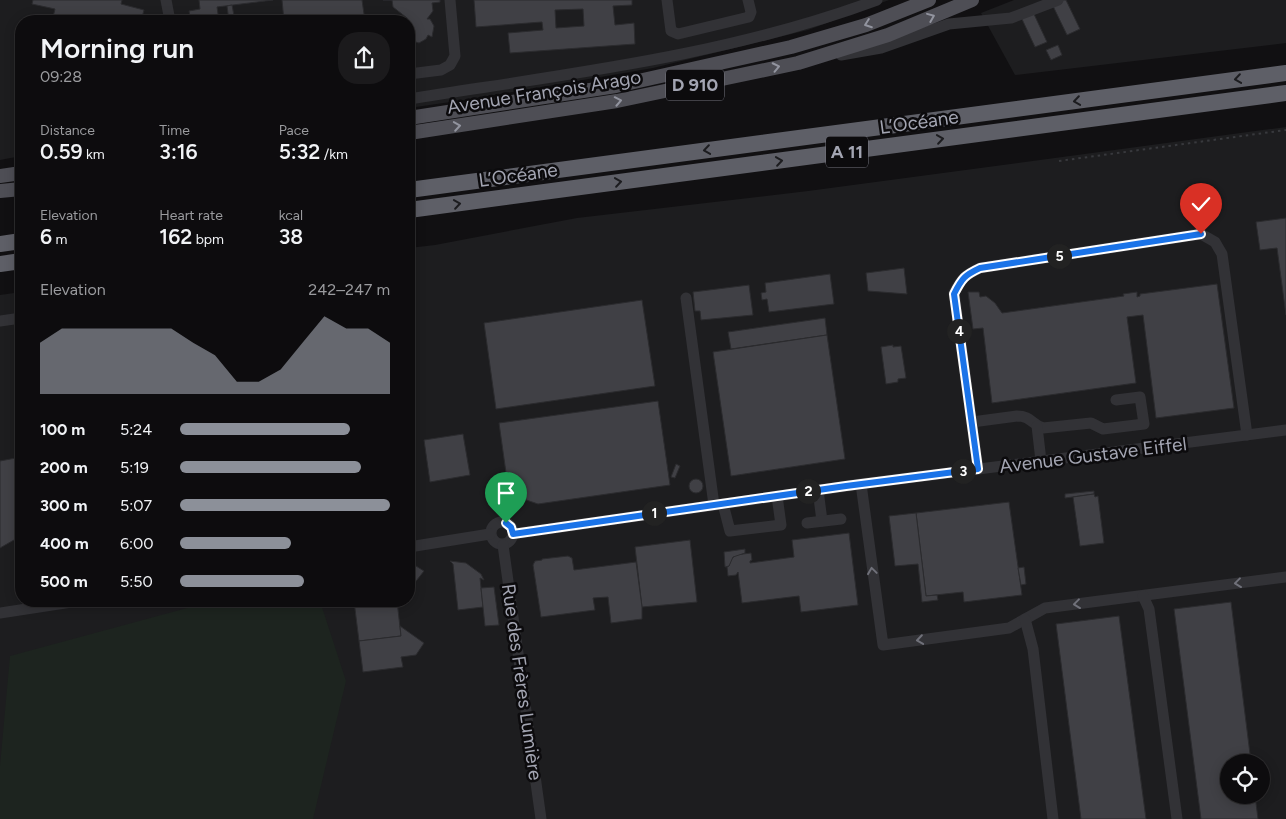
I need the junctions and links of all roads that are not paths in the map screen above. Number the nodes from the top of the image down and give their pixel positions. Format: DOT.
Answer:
graph roads {
  1 [pos="166,0"];
  2 [pos="450,0"];
  3 [pos="667,0"];
  4 [pos="748,0"];
  5 [pos="877,0"];
  6 [pos="929,0"];
  7 [pos="972,0"];
  8 [pos="1058,0"];
  9 [pos="169,15"];
  10 [pos="798,63"];
  11 [pos="415,73"];
  12 [pos="1286,73"];
  13 [pos="1286,93"];
  14 [pos="415,98"];
  15 [pos="415,117"];
  16 [pos="415,132"];
  17 [pos="15,174"];
  18 [pos="0,176"];
  19 [pos="415,189"];
  20 [pos="15,190"];
  21 [pos="0,192"];
  22 [pos="415,209"];
  23 [pos="15,242"];
  24 [pos="0,244"];
  25 [pos="15,262"];
  26 [pos="0,264"];
  27 [pos="686,298"];
  28 [pos="15,319"];
  29 [pos="0,322"];
  30 [pos="1116,400"];
  31 [pos="972,422"];
  32 [pos="1037,426"];
  33 [pos="1286,430"];
  34 [pos="1247,435"];
  35 [pos="1041,461"];
  36 [pos="978,469"];
  37 [pos="860,484"];
  38 [pos="818,490"];
  39 [pos="777,496"];
  40 [pos="719,504"];
  41 [pos="841,519"];
  42 [pos="822,521"];
  43 [pos="807,523"];
  44 [pos="490,534"];
  45 [pos="513,534"];
  46 [pos="503,545"];
  47 [pos="415,546"];
  48 [pos="1286,577"];
  49 [pos="1142,596"];
  50 [pos="39,607"];
  51 [pos="0,613"];
  52 [pos="1025,620"];
  53 [pos="540,819"];
  54 [pos="1053,819"];
  55 [pos="1177,819"];
  1 -- 9 [label="street"];
  2 -- 11 [label="street"];
  3 -- 4 [label="street"];
  5 -- 14 [label="street"];
  6 -- 15 [label="main road, Avenue François Arago / D 910, one-way"];
  10 -- 7 [label="main road, Avenue François Arago / D 910, one-way"];
  8 -- 10 [label="street"];
  16 -- 10 [label="main road, Avenue François Arago / D 910, one-way"];
  12 -- 19 [label="highway, L’Océane / A 11, one-way"];
  22 -- 13 [label="highway, L’Océane / A 11, one-way"];
  17 -- 18 [label="main road"];
  20 -- 21 [label="main road"];
  23 -- 24 [label="highway"];
  25 -- 26 [label="highway"];
  27 -- 40 [label="street"];
  28 -- 29 [label="street"];
  30 -- 32 [label="street"];
  31 -- 32 [label="street"];
  31 -- 34 [label="street"];
  31 -- 36 [label="street"];
  32 -- 35 [label="street"];
  33 -- 34 [label="street, Avenue Gustave Eiffel"];
  34 -- 35 [label="street, Avenue Gustave Eiffel"];
  35 -- 36 [label="street, Avenue Gustave Eiffel"];
  36 -- 37 [label="street, Avenue Gustave Eiffel"];
  37 -- 38 [label="street, Avenue Gustave Eiffel"];
  52 -- 37 [label="street, one-way"];
  38 -- 39 [label="street, Avenue Gustave Eiffel"];
  38 -- 42 [label="street"];
  39 -- 40 [label="street, Avenue Gustave Eiffel"];
  39 -- 40 [label="street"];
  40 -- 45 [label="street, Avenue Gustave Eiffel"];
  41 -- 42 [label="street"];
  42 -- 43 [label="street"];
  44 -- 45 [label="street"];
  44 -- 46 [label="street"];
  44 -- 47 [label="street"];
  45 -- 46 [label="street"];
  46 -- 53 [label="street, Rue des Frères Lumière"];
  48 -- 49 [label="street, one-way"];
  49 -- 52 [label="street, one-way"];
  49 -- 55 [label="street"];
  50 -- 51 [label="street"];
  52 -- 54 [label="street"];
}
